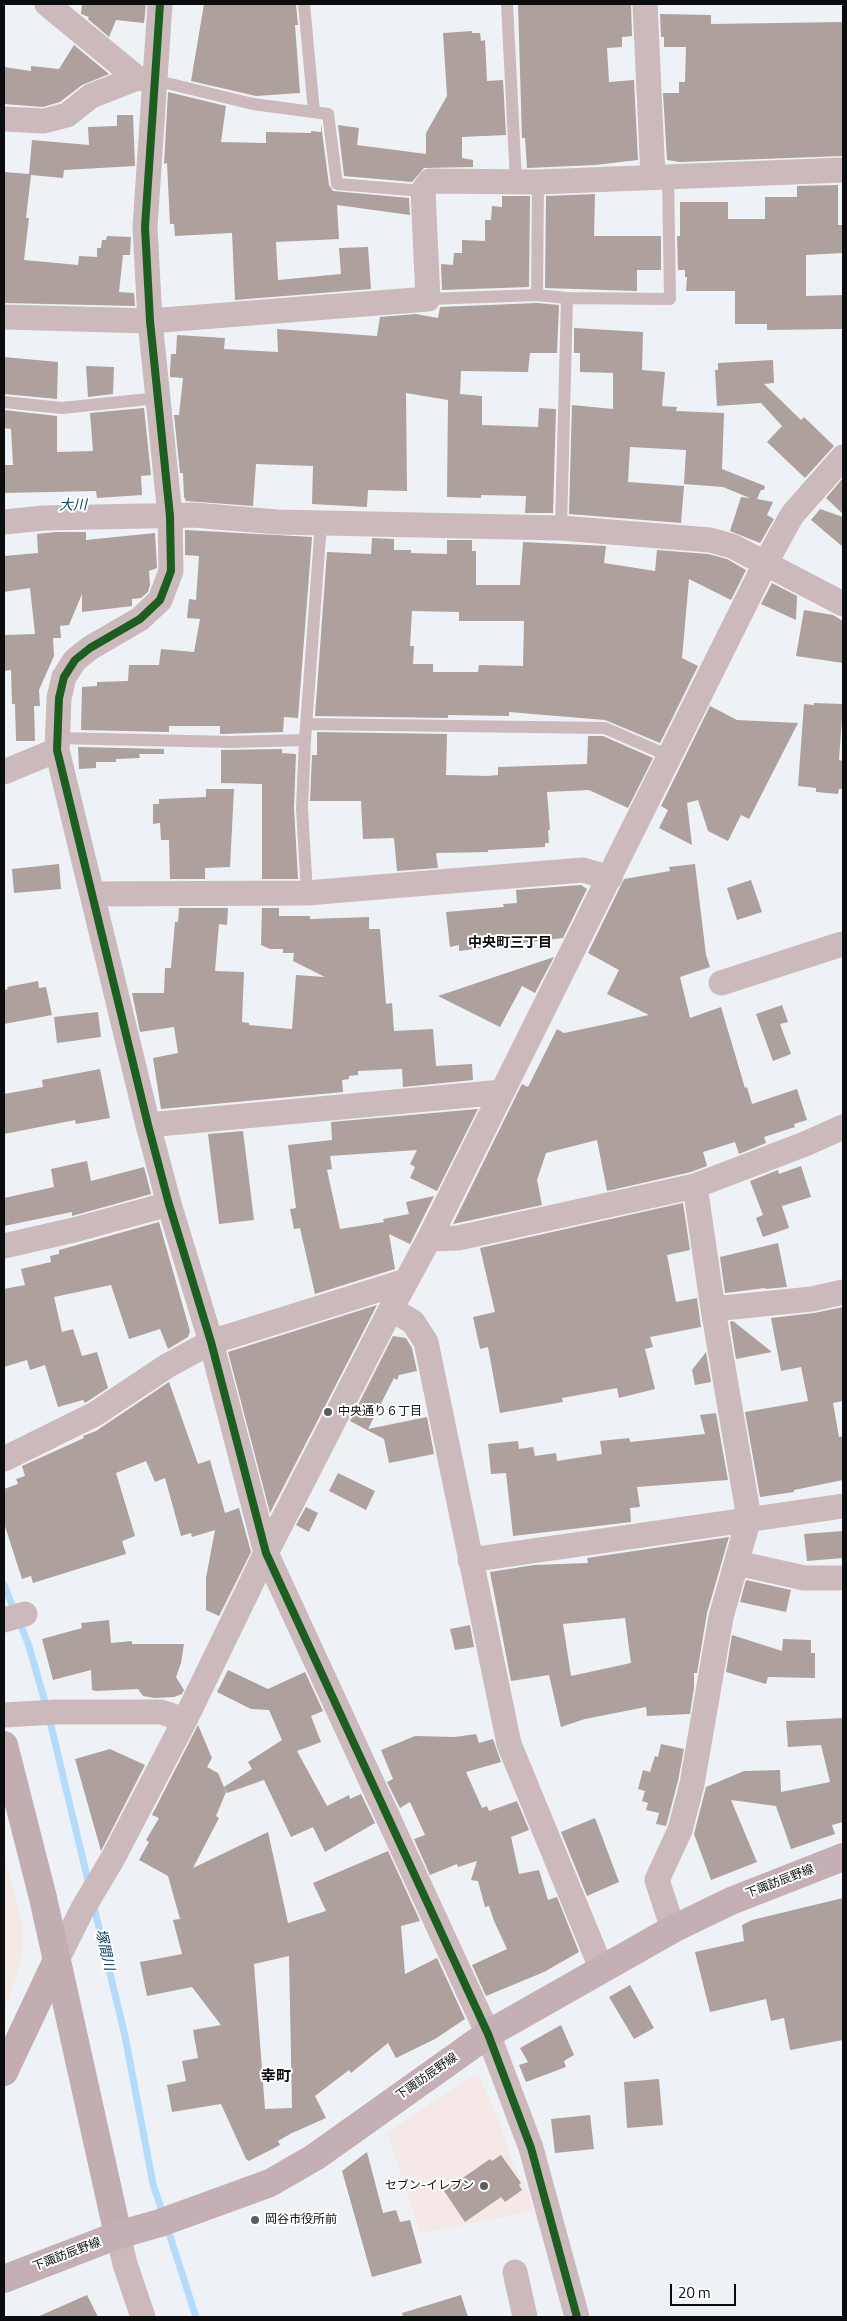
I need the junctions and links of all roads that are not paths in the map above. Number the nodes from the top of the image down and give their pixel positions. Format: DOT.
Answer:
graph roads {
  1 [pos="47,4"];
  2 [pos="160,4"];
  3 [pos="304,4"];
  4 [pos="507,4"];
  5 [pos="645,4"];
  6 [pos="146,79"];
  7 [pos="314,112"];
  8 [pos="4,119"];
  9 [pos="843,170"];
  10 [pos="661,177"];
  11 [pos="527,182"];
  12 [pos="423,191"];
  13 [pos="538,296"];
  14 [pos="567,298"];
  15 [pos="428,299"];
  16 [pos="4,317"];
  17 [pos="150,321"];
  18 [pos="158,398"];
  19 [pos="4,402"];
  20 [pos="843,457"];
  21 [pos="170,516"];
  22 [pos="4,522"];
  23 [pos="321,523"];
  24 [pos="561,528"];
  25 [pos="765,564"];
  26 [pos="843,604"];
  27 [pos="306,724"];
  28 [pos="304,740"];
  29 [pos="56,744"];
  30 [pos="669,756"];
  31 [pos="4,772"];
  32 [pos="610,878"];
  33 [pos="307,892"];
  34 [pos="93,894"];
  35 [pos="843,945"];
  36 [pos="721,983"];
  37 [pos="502,1092"];
  38 [pos="148,1125"];
  39 [pos="843,1127"];
  40 [pos="695,1186"];
  41 [pos="169,1204"];
  42 [pos="429,1239"];
  43 [pos="4,1246"];
  44 [pos="406,1281"];
  45 [pos="843,1292"];
  46 [pos="391,1309"];
  47 [pos="713,1309"];
  48 [pos="211,1342"];
  49 [pos="4,1459"];
  50 [pos="843,1506"];
  51 [pos="749,1518"];
  52 [pos="266,1553"];
  53 [pos="470,1560"];
  54 [pos="737,1563"];
  55 [pos="843,1578"];
  56 [pos="15,1714"];
  57 [pos="185,1720"];
  58 [pos="4,1746"];
  59 [pos="843,1857"];
  60 [pos="673,1929"];
  61 [pos="57,1960"];
  62 [pos="602,1970"];
  63 [pos="488,2034"];
  64 [pos="4,2072"];
  65 [pos="118,2235"];
  66 [pos="515,2272"];
  67 [pos="4,2279"];
  68 [pos="143,2317"];
  69 [pos="525,2317"];
  70 [pos="577,2317"];
  1 -- 6 [label="street"];
  2 -- 6 [label="street"];
  3 -- 7 [label="lane"];
  4 -- 11 [label="lane"];
  5 -- 10 [label="street"];
  6 -- 7 [label="lane"];
  6 -- 8 [label="street"];
  6 -- 17 [label="street"];
  7 -- 12 [label="lane"];
  9 -- 10 [label="street"];
  10 -- 11 [label="street"];
  10 -- 14 [label="lane"];
  11 -- 12 [label="street"];
  11 -- 13 [label="lane"];
  12 -- 15 [label="street"];
  13 -- 14 [label="lane"];
  13 -- 15 [label="lane"];
  14 -- 24 [label="lane"];
  15 -- 17 [label="street"];
  16 -- 17 [label="street"];
  17 -- 18 [label="street"];
  18 -- 19 [label="lane"];
  18 -- 21 [label="street"];
  20 -- 25 [label="street"];
  21 -- 22 [label="street"];
  21 -- 23 [label="street"];
  21 -- 29 [label="street"];
  23 -- 24 [label="street"];
  23 -- 27 [label="lane"];
  24 -- 25 [label="street"];
  25 -- 26 [label="street"];
  25 -- 30 [label="street"];
  27 -- 28 [label="lane"];
  27 -- 30 [label="lane"];
  28 -- 29 [label="lane"];
  28 -- 33 [label="lane"];
  29 -- 31 [label="street"];
  29 -- 34 [label="street"];
  30 -- 32 [label="street"];
  32 -- 33 [label="street"];
  32 -- 37 [label="street"];
  33 -- 34 [label="street"];
  34 -- 38 [label="street"];
  35 -- 36 [label="street"];
  37 -- 38 [label="street"];
  37 -- 42 [label="street"];
  38 -- 41 [label="street"];
  39 -- 40 [label="street"];
  40 -- 42 [label="street"];
  40 -- 47 [label="street"];
  41 -- 43 [label="street"];
  41 -- 48 [label="street"];
  42 -- 44 [label="street"];
  44 -- 46 [label="street"];
  44 -- 48 [label="street"];
  45 -- 47 [label="street"];
  46 -- 52 [label="street"];
  46 -- 53 [label="street"];
  47 -- 51 [label="street"];
  48 -- 49 [label="street"];
  48 -- 52 [label="street"];
  50 -- 51 [label="street"];
  51 -- 53 [label="street"];
  51 -- 54 [label="street"];
  52 -- 57 [label="street"];
  52 -- 63 [label="street"];
  53 -- 62 [label="street"];
  54 -- 55 [label="street"];
  54 -- 60 [label="street"];
  56 -- 57 [label="street"];
  57 -- 61 [label="street"];
  58 -- 61 [label="street"];
  59 -- 60 [label="main road, 下諏訪辰野線"];
  60 -- 62 [label="main road, 下諏訪辰野線"];
  61 -- 64 [label="street"];
  61 -- 65 [label="street"];
  62 -- 63 [label="main road, 下諏訪辰野線"];
  63 -- 65 [label="main road, 下諏訪辰野線"];
  63 -- 70 [label="street"];
  65 -- 67 [label="main road, 下諏訪辰野線"];
  65 -- 68 [label="street"];
  66 -- 69 [label="street"];
}
